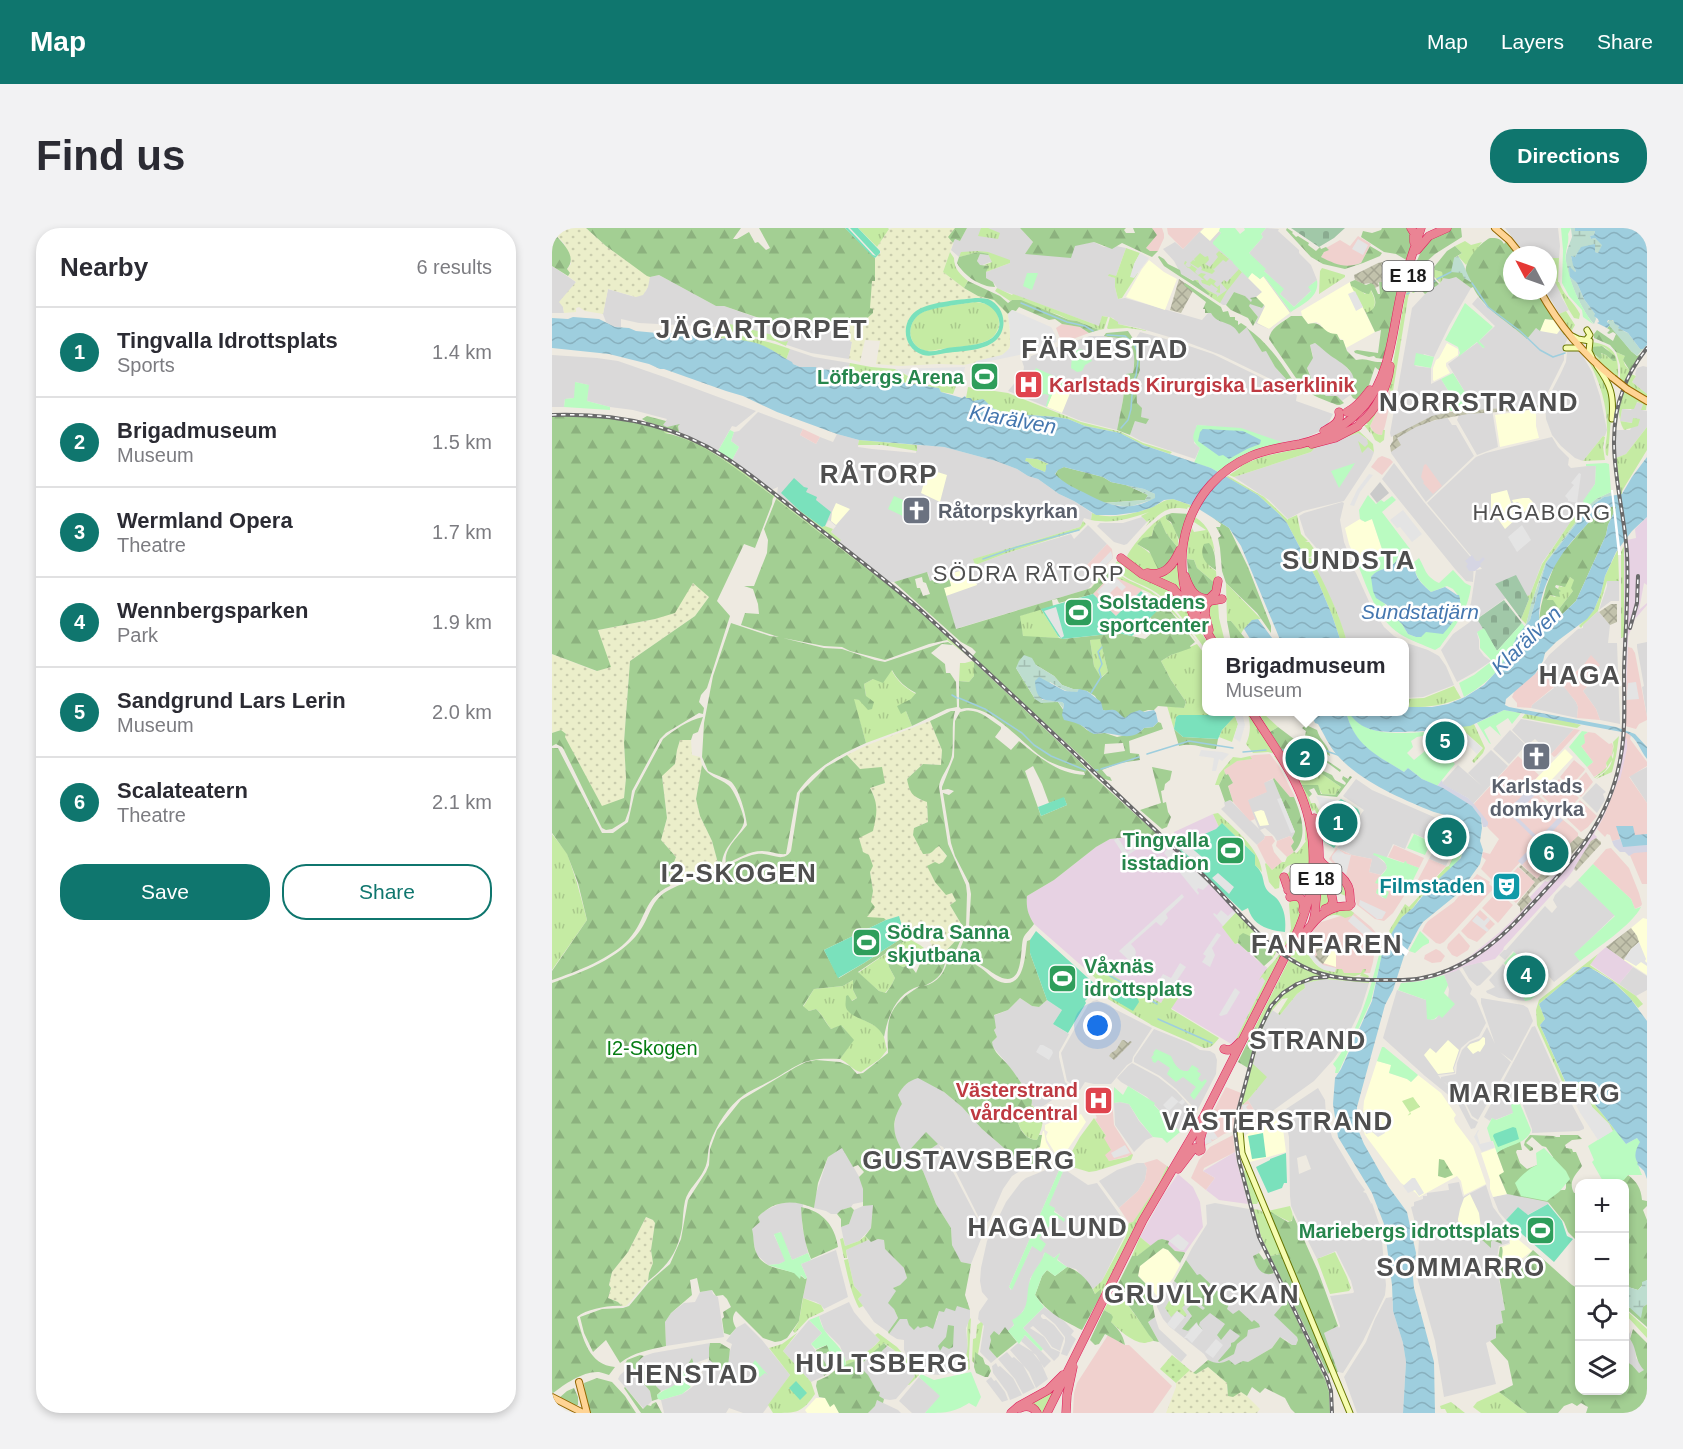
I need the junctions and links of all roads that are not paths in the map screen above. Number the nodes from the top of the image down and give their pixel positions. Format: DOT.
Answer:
graph roads {
  1 [pos="1411,228"];
  2 [pos="1423,228"];
  3 [pos="1447,228"];
  4 [pos="1495,228"];
  5 [pos="1500,228"];
  6 [pos="1514,246"];
  7 [pos="1516,246"];
  8 [pos="1415,251"];
  9 [pos="1548,300"];
  10 [pos="1587,330"];
  11 [pos="1571,335"];
  12 [pos="1586,340"];
  13 [pos="1390,348"];
  14 [pos="1566,348"];
  15 [pos="1580,348"];
  16 [pos="1592,359"];
  17 [pos="1391,362"];
  18 [pos="1647,400"];
  19 [pos="1612,418"];
  20 [pos="1309,445"];
  21 [pos="1290,446"];
  22 [pos="1232,468"];
  23 [pos="1191,518"];
  24 [pos="1183,543"];
  25 [pos="1185,575"];
  26 [pos="1218,582"];
  27 [pos="1209,599"];
  28 [pos="1194,617"];
  29 [pos="1208,638"];
  30 [pos="1209,638"];
  31 [pos="1210,638"];
  32 [pos="1257,716"];
  33 [pos="1257,716"];
  34 [pos="1308,805"];
  35 [pos="1313,847"];
  36 [pos="1319,860"];
  37 [pos="1319,875"];
  38 [pos="1284,877"];
  39 [pos="1305,884"];
  40 [pos="1331,891"];
  41 [pos="1316,897"];
  42 [pos="1342,898"];
  43 [pos="1312,924"];
  44 [pos="1295,937"];
  45 [pos="1292,950"];
  46 [pos="1248,1031"];
  47 [pos="1230,1067"];
  48 [pos="1207,1118"];
  49 [pos="1240,1131"];
  50 [pos="1172,1177"];
  51 [pos="1072,1365"];
  52 [pos="578,1382"];
  53 [pos="555,1399"];
  54 [pos="582,1412"];
  55 [pos="1012,1413"];
  56 [pos="1037,1413"];
  57 [pos="1048,1413"];
  58 [pos="1066,1413"];
  59 [pos="1350,1413"];
  1 -- 8 [label="highway"];
  2 -- 8 [label="highway, E 18"];
  3 -- 8 [label="highway"];
  4 -- 6 [label="main road"];
  5 -- 7 [label="main road"];
  8 -- 13 [label="highway, E 18"];
  8 -- 17 [label="highway, E 18"];
  9 -- 11 [label="main road"];
  10 -- 12 [label="main road"];
  11 -- 12 [label="main road"];
  11 -- 15 [label="main road"];
  11 -- 16 [label="main road"];
  12 -- 16 [label="main road"];
  13 -- 21 [label="highway"];
  13 -- 21 [label="highway, E 18"];
  14 -- 15 [label="main road"];
  15 -- 16 [label="main road"];
  16 -- 18 [label="main road, bridge"];
  16 -- 19 [label="main road"];
  17 -- 20 [label="highway, E 18"];
  17 -- 20 [label="highway"];
  20 -- 22 [label="highway, E 18"];
  21 -- 22 [label="highway, E 18"];
  22 -- 23 [label="highway, E 18"];
  23 -- 24 [label="highway, E 18"];
  23 -- 25 [label="highway, E 18"];
  24 -- 28 [label="highway, E 18"];
  24 -- 28 [label="highway"];
  25 -- 27 [label="highway"];
  25 -- 30 [label="highway, E 18"];
  26 -- 27 [label="highway"];
  27 -- 31 [label="highway"];
  28 -- 29 [label="highway, E 18"];
  32 -- 34 [label="highway, E 18"];
  33 -- 35 [label="highway, E 18"];
  34 -- 36 [label="highway"];
  34 -- 45 [label="highway, E 18"];
  35 -- 39 [label="highway"];
  35 -- 44 [label="highway, E 18"];
  36 -- 37 [label="highway"];
  36 -- 43 [label="highway"];
  37 -- 41 [label="highway"];
  37 -- 42 [label="highway"];
  38 -- 39 [label="highway"];
  39 -- 44 [label="highway"];
  40 -- 41 [label="highway"];
  41 -- 43 [label="highway"];
  43 -- 45 [label="highway"];
  44 -- 46 [label="highway, E 18"];
  45 -- 48 [label="highway, E 18"];
  46 -- 47 [label="highway, E 18"];
  46 -- 47 [label="highway"];
  47 -- 51 [label="highway, E 18"];
  48 -- 50 [label="highway, E 18"];
  48 -- 50 [label="highway"];
  49 -- 59 [label="main road"];
  50 -- 51 [label="highway, E 18"];
  51 -- 55 [label="highway"];
  51 -- 57 [label="highway, E 18"];
  51 -- 58 [label="highway"];
  52 -- 54 [label="main road"];
  53 -- 54 [label="main road"];
  55 -- 56 [label="highway"];
}
